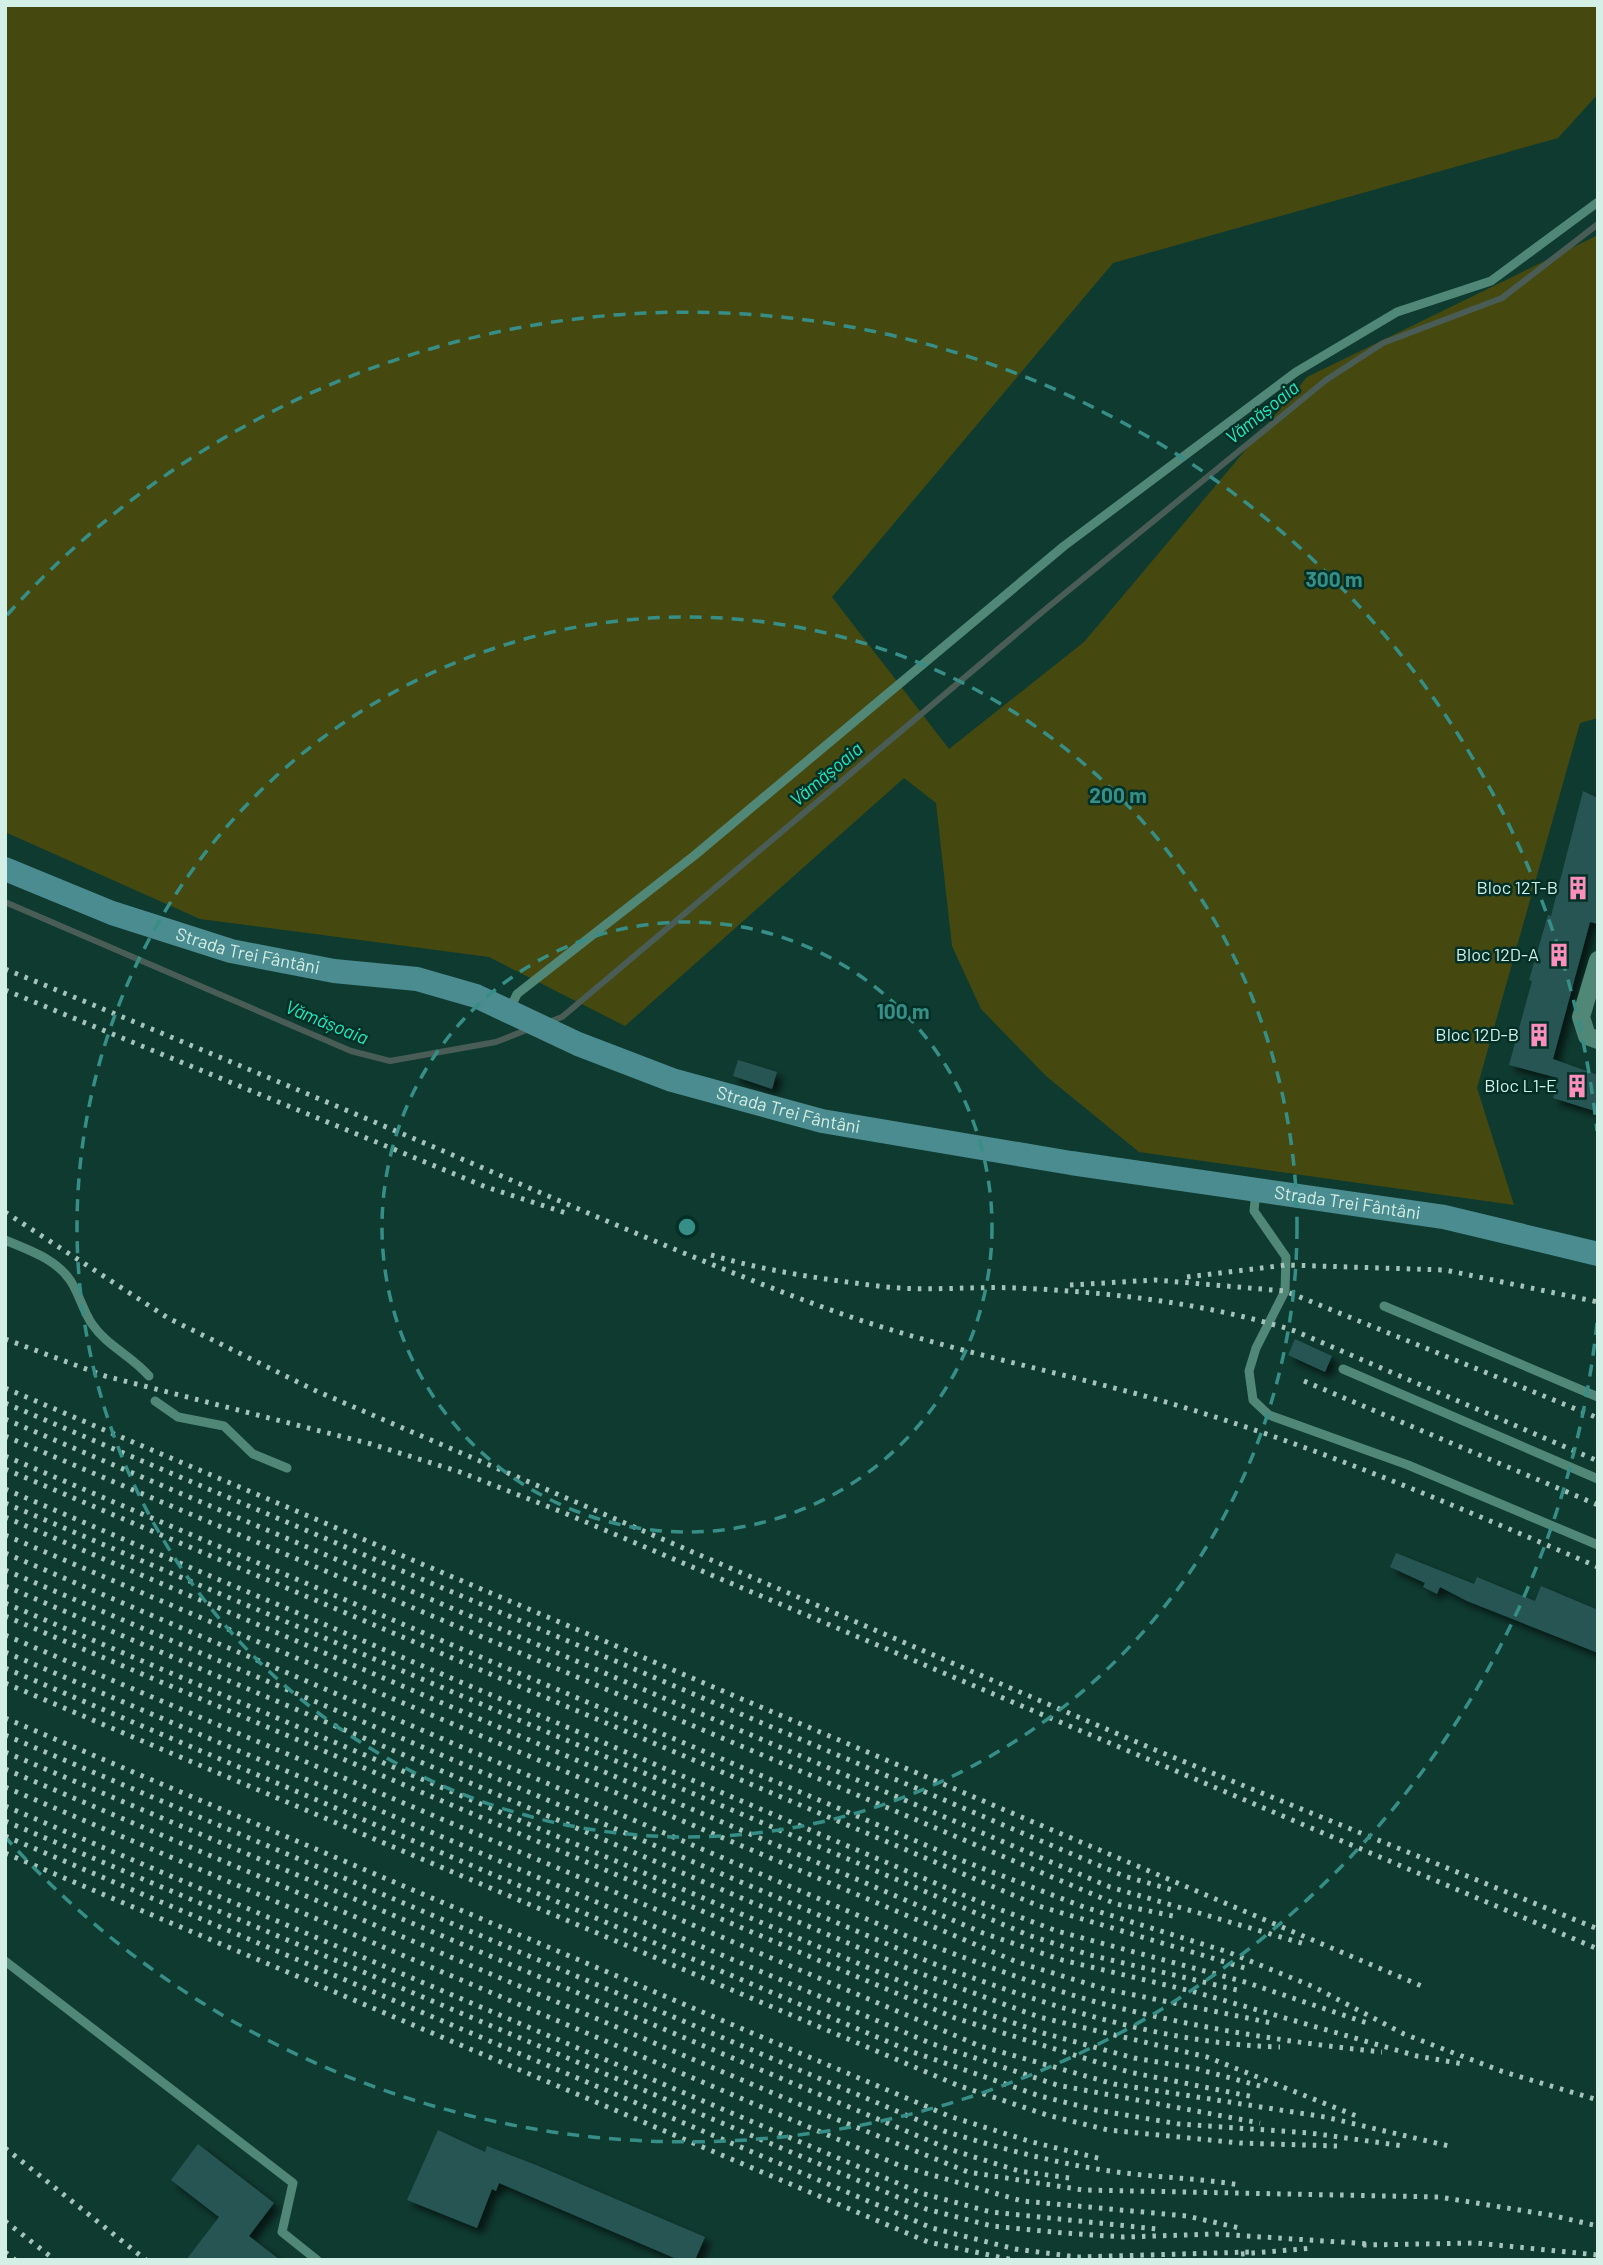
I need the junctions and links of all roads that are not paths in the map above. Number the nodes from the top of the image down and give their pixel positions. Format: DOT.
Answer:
graph roads {
  1 [pos="1598,202"];
  2 [pos="5,869"];
  3 [pos="1598,960"];
  4 [pos="514,1013"];
  5 [pos="1598,1040"];
  6 [pos="1256,1190"];
  7 [pos="5,1240"];
  8 [pos="1598,1254"];
  9 [pos="1384,1306"];
  10 [pos="1343,1369"];
  11 [pos="149,1376"];
  12 [pos="1598,1397"];
  13 [pos="155,1401"];
  14 [pos="287,1468"];
  15 [pos="1598,1479"];
  16 [pos="1598,1545"];
  17 [pos="5,1961"];
  18 [pos="317,2260"];
  1 -- 4 [label="lane"];
  2 -- 4 [label="main road, Strada Trei Fântâni"];
  3 -- 5 [label="street"];
  4 -- 6 [label="main road, Strada Trei Fântâni"];
  6 -- 8 [label="main road, Strada Trei Fântâni"];
  6 -- 16 [label="lane"];
  7 -- 11 [label="lane"];
  9 -- 12 [label="lane"];
  10 -- 15 [label="lane"];
  13 -- 14 [label="lane"];
  17 -- 18 [label="lane"];
}
